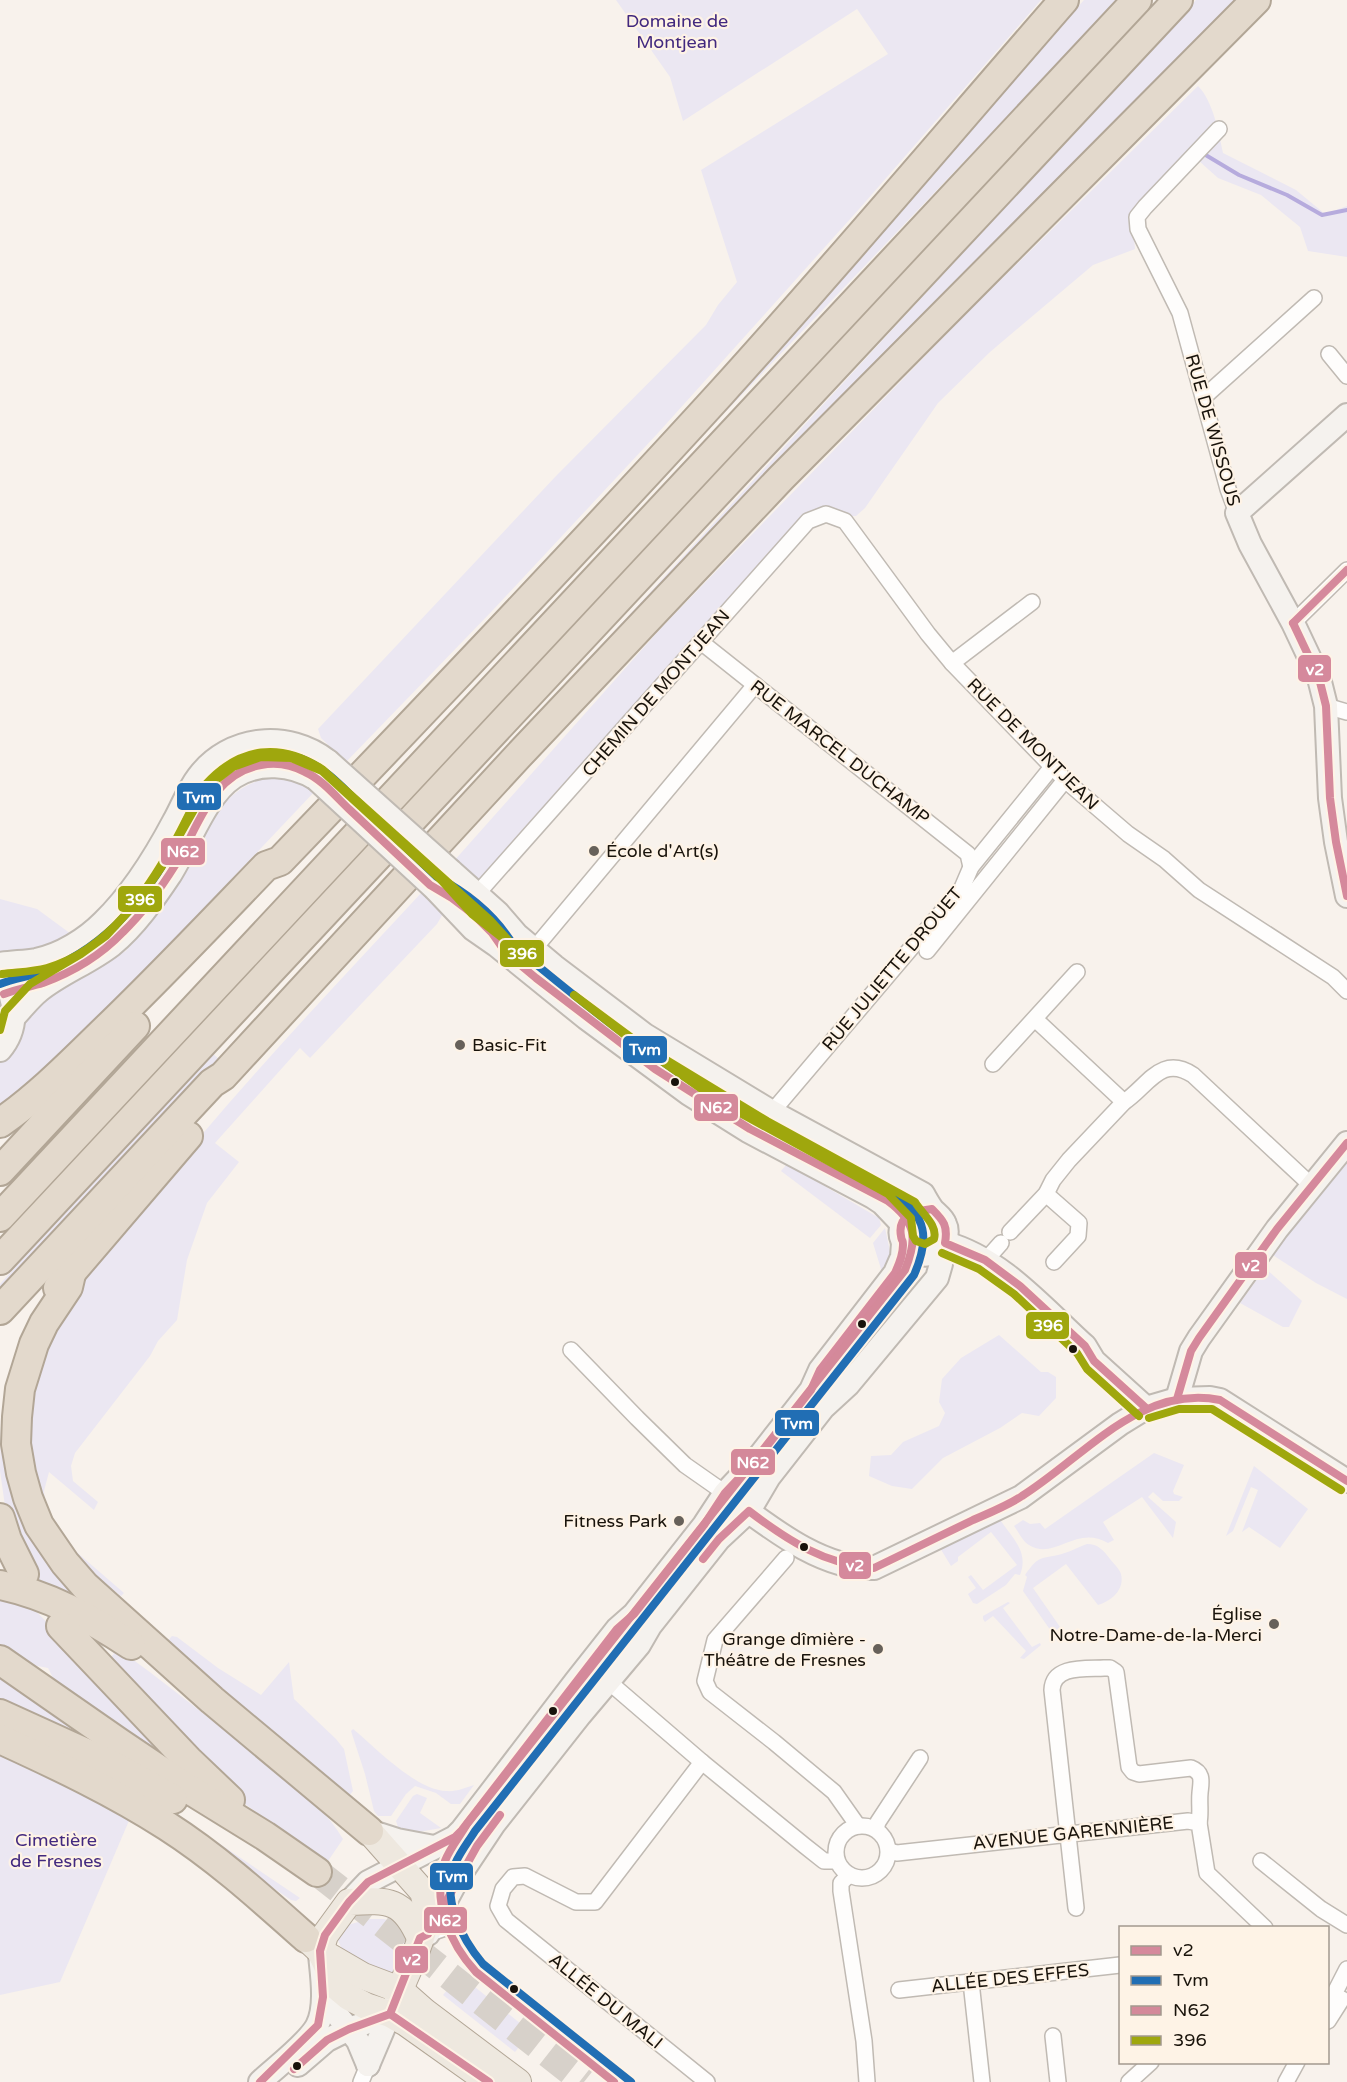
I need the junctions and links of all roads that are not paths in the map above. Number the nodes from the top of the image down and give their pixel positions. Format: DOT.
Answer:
graph roads {
  1 [pos="1064,0"];
  2 [pos="1137,0"];
  3 [pos="1178,0"];
  4 [pos="1256,0"];
  5 [pos="1219,129"];
  6 [pos="1314,298"];
  7 [pos="1329,354"];
  8 [pos="1347,376"];
  9 [pos="1204,397"];
  10 [pos="1347,415"];
  11 [pos="1237,513"];
  12 [pos="845,521"];
  13 [pos="1347,570"];
  14 [pos="1032,602"];
  15 [pos="1293,623"];
  16 [pos="701,642"];
  17 [pos="952,663"];
  18 [pos="755,685"];
  19 [pos="1336,709"];
  20 [pos="1052,767"];
  21 [pos="322,770"];
  22 [pos="1065,780"];
  23 [pos="280,861"];
  24 [pos="972,867"];
  25 [pos="484,887"];
  26 [pos="1347,896"];
  27 [pos="534,949"];
  28 [pos="927,951"];
  29 [pos="0,964"];
  30 [pos="1077,972"];
  31 [pos="0,975"];
  32 [pos="1347,991"];
  33 [pos="14,1017"];
  34 [pos="1035,1019"];
  35 [pos="0,1050"];
  36 [pos="993,1064"];
  37 [pos="224,1076"];
  38 [pos="1124,1102"];
  39 [pos="774,1105"];
  40 [pos="0,1123"];
  41 [pos="748,1131"];
  42 [pos="1347,1143"];
  43 [pos="0,1171"];
  44 [pos="1312,1186"];
  45 [pos="1046,1194"];
  46 [pos="932,1209"];
  47 [pos="0,1217"];
  48 [pos="902,1233"];
  49 [pos="942,1246"];
  50 [pos="0,1260"];
  51 [pos="985,1261"];
  52 [pos="1054,1262"];
  53 [pos="71,1274"];
  54 [pos="0,1310"];
  55 [pos="572,1350"];
  56 [pos="0,1397"];
  57 [pos="1187,1398"];
  58 [pos="1146,1408"];
  59 [pos="1347,1481"];
  60 [pos="725,1493"];
  61 [pos="748,1511"];
  62 [pos="0,1518"];
  63 [pos="786,1558"];
  64 [pos="12,1580"];
  65 [pos="61,1626"];
  66 [pos="0,1660"];
  67 [pos="590,1664"];
  68 [pos="609,1682"];
  69 [pos="212,1700"];
  70 [pos="0,1714"];
  71 [pos="0,1739"];
  72 [pos="920,1758"];
  73 [pos="702,1762"];
  74 [pos="1199,1823"];
  75 [pos="858,1826"];
  76 [pos="876,1829"];
  77 [pos="369,1831"];
  78 [pos="1069,1834"];
  79 [pos="265,1836"];
  80 [pos="434,1846"];
  81 [pos="889,1851"];
  82 [pos="837,1861"];
  83 [pos="1261,1861"];
  84 [pos="400,1865"];
  85 [pos="849,1875"];
  86 [pos="349,1902"];
  87 [pos="1076,1908"];
  88 [pos="457,1924"];
  89 [pos="1347,1925"];
  90 [pos="1263,1926"];
  91 [pos="424,1936"];
  92 [pos="313,1944"];
  93 [pos="1119,1965"];
  94 [pos="1342,1980"];
  95 [pos="970,1982"];
  96 [pos="400,1989"];
  97 [pos="899,1990"];
  98 [pos="323,1997"];
  99 [pos="1329,2004"];
  100 [pos="390,2014"];
  101 [pos="1329,2018"];
  102 [pos="349,2029"];
  103 [pos="1053,2036"];
  104 [pos="1149,2064"];
  105 [pos="1296,2064"];
  106 [pos="1302,2064"];
  107 [pos="364,2074"];
  108 [pos="870,2079"];
  109 [pos="260,2082"];
  110 [pos="280,2082"];
  111 [pos="489,2082"];
  112 [pos="518,2082"];
  113 [pos="707,2082"];
  114 [pos="982,2082"];
  115 [pos="1058,2082"];
  116 [pos="1129,2082"];
  117 [pos="1286,2082"];
  118 [pos="1293,2082"];
  1 -- 23 [label="highway"];
  2 -- 47 [label="highway"];
  3 -- 50 [label="highway"];
  4 -- 37 [label="highway"];
  5 -- 9 [label="street, RUE DE WISSOUS"];
  6 -- 9 [label="street"];
  7 -- 8 [label="street"];
  9 -- 11 [label="street, RUE DE WISSOUS"];
  10 -- 11 [label="street"];
  11 -- 15 [label="street, RUE DE WISSOUS"];
  12 -- 16 [label="street, CHEMIN DE MONTJEAN"];
  12 -- 17 [label="street, RUE DE MONTJEAN"];
  13 -- 15 [label="street"];
  14 -- 17 [label="street"];
  15 -- 19 [label="street, RUE DE WISSOUS"];
  16 -- 18 [label="street, RUE MARCEL DUCHAMP"];
  16 -- 25 [label="street, CHEMIN DE MONTJEAN"];
  17 -- 20 [label="street, RUE DE MONTJEAN"];
  18 -- 24 [label="street, RUE MARCEL DUCHAMP"];
  18 -- 27 [label="street"];
  19 -- 26 [label="street, RUE DE WISSOUS"];
  20 -- 22 [label="street, RUE DE MONTJEAN"];
  20 -- 24 [label="street, RUE JULIETTE DROUET"];
  21 -- 25 [label="street, bridge"];
  21 -- 29 [label="street"];
  21 -- 33 [label="street"];
  21 -- 41 [label="street, bridge"];
  22 -- 28 [label="street"];
  22 -- 32 [label="street, RUE DE MONTJEAN"];
  23 -- 40 [label="highway"];
  23 -- 43 [label="highway"];
  24 -- 39 [label="street, RUE JULIETTE DROUET"];
  25 -- 27 [label="street"];
  27 -- 39 [label="street"];
  30 -- 34 [label="street"];
  31 -- 33 [label="street"];
  33 -- 35 [label="street"];
  34 -- 36 [label="street"];
  34 -- 38 [label="street"];
  37 -- 53 [label="highway"];
  37 -- 54 [label="highway"];
  38 -- 44 [label="street"];
  38 -- 45 [label="street"];
  39 -- 41 [label="street, RUE JULIETTE DROUET"];
  39 -- 46 [label="street"];
  41 -- 48 [label="street"];
  42 -- 44 [label="street"];
  44 -- 57 [label="street"];
  45 -- 51 [label="street"];
  45 -- 52 [label="street"];
  46 -- 48 [label="street"];
  46 -- 49 [label="street"];
  48 -- 49 [label="street"];
  48 -- 60 [label="street"];
  49 -- 51 [label="street"];
  49 -- 61 [label="street"];
  51 -- 58 [label="street"];
  53 -- 56 [label="highway"];
  53 -- 69 [label="highway"];
  55 -- 60 [label="street"];
  57 -- 58 [label="street"];
  57 -- 59 [label="street"];
  58 -- 61 [label="street"];
  60 -- 61 [label="street"];
  60 -- 67 [label="street"];
  61 -- 68 [label="street"];
  62 -- 64 [label="highway"];
  63 -- 75 [label="street"];
  64 -- 69 [label="highway"];
  65 -- 79 [label="highway"];
  66 -- 79 [label="highway"];
  67 -- 68 [label="street"];
  67 -- 80 [label="street"];
  68 -- 73 [label="street"];
  68 -- 91 [label="street"];
  69 -- 77 [label="highway"];
  70 -- 79 [label="highway"];
  71 -- 92 [label="highway"];
  72 -- 76 [label="street"];
  73 -- 82 [label="street"];
  73 -- 113 [label="street, ALLÉE DU MALI"];
  74 -- 78 [label="street, AVENUE GARENNIÈRE"];
  74 -- 78 [label="street"];
  74 -- 90 [label="street, AVENUE GARENNIÈRE"];
  75 -- 76 [label="street"];
  75 -- 82 [label="street"];
  76 -- 81 [label="street"];
  77 -- 80 [label="street"];
  77 -- 84 [label="main road"];
  78 -- 81 [label="street, AVENUE GARENNIÈRE"];
  78 -- 87 [label="street"];
  80 -- 84 [label="street"];
  81 -- 85 [label="street"];
  82 -- 85 [label="street"];
  83 -- 89 [label="street"];
  84 -- 86 [label="street"];
  84 -- 91 [label="main road"];
  85 -- 108 [label="street"];
  86 -- 91 [label="main road"];
  86 -- 92 [label="main road"];
  88 -- 91 [label="street"];
  91 -- 96 [label="main road"];
  92 -- 96 [label="main road"];
  92 -- 98 [label="street"];
  92 -- 100 [label="main road"];
  93 -- 95 [label="street, ALLÉE DES EFFES"];
  94 -- 99 [label="street"];
  94 -- 101 [label="street"];
  95 -- 97 [label="street, ALLÉE DES EFFES"];
  95 -- 114 [label="street"];
  96 -- 100 [label="street"];
  96 -- 112 [label="main road"];
  98 -- 102 [label="street"];
  98 -- 109 [label="street"];
  100 -- 102 [label="street"];
  100 -- 107 [label="street"];
  100 -- 111 [label="main road"];
  102 -- 107 [label="street"];
  102 -- 110 [label="street"];
  103 -- 115 [label="street"];
  104 -- 116 [label="street"];
  105 -- 117 [label="street"];
  106 -- 118 [label="street"];
}
